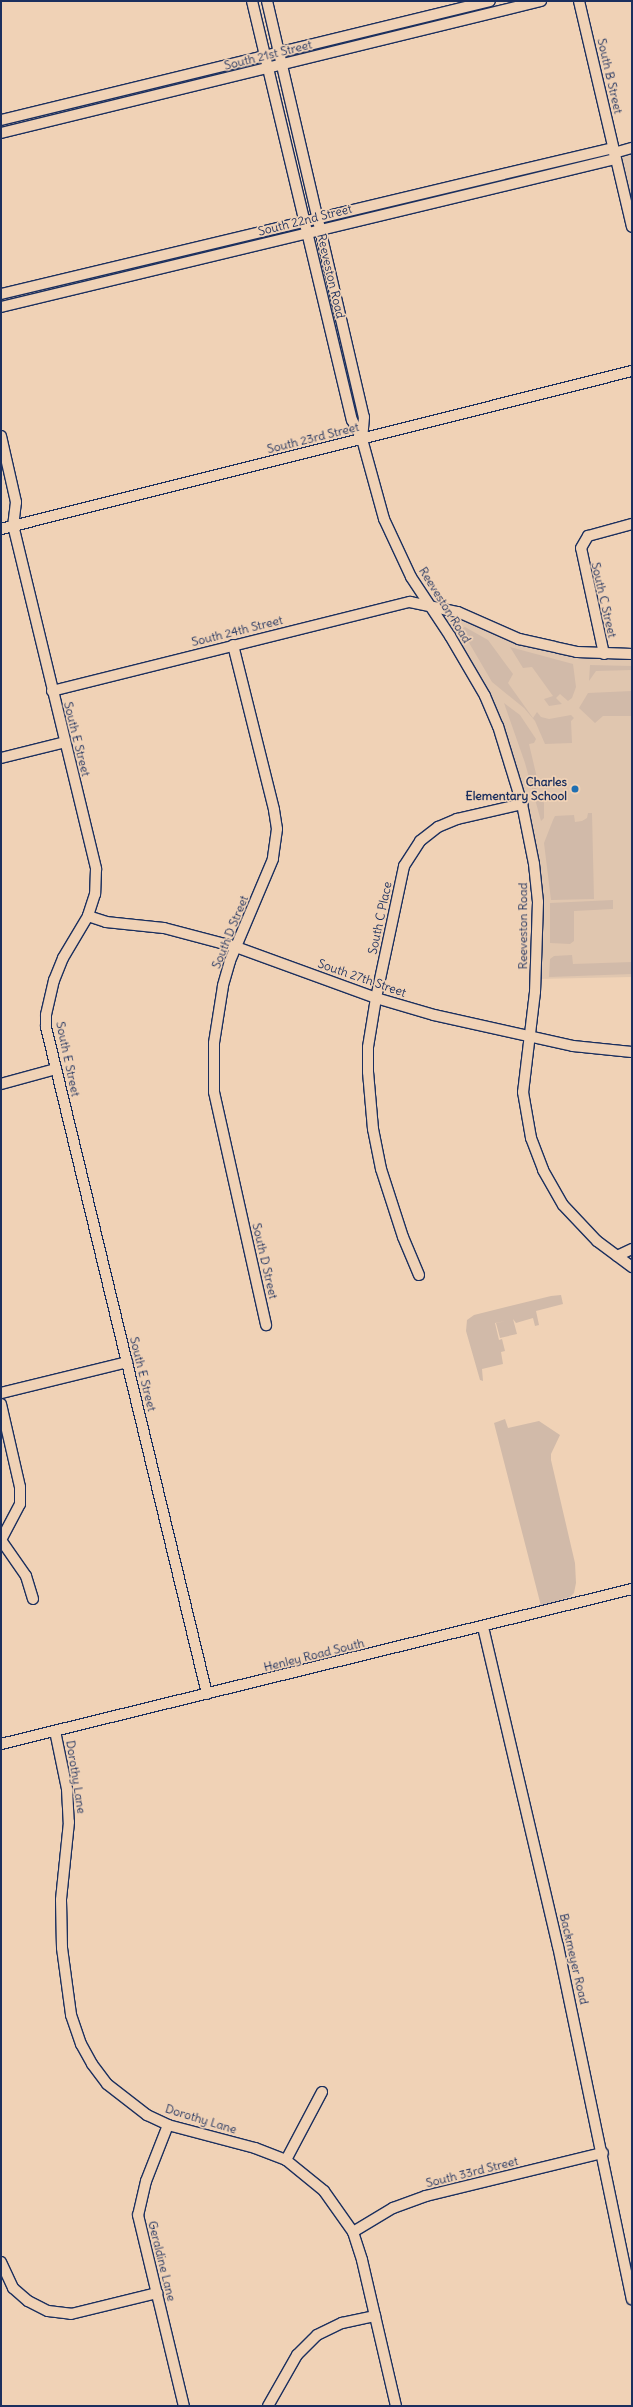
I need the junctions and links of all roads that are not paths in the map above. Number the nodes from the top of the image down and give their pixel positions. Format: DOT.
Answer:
graph roads {
  1 [pos="252,1"];
  2 [pos="267,1"];
  3 [pos="490,1"];
  4 [pos="542,1"];
  5 [pos="579,1"];
  6 [pos="279,52"];
  7 [pos="266,55"];
  8 [pos="282,64"];
  9 [pos="269,68"];
  10 [pos="1,120"];
  11 [pos="1,133"];
  12 [pos="632,148"];
  13 [pos="614,153"];
  14 [pos="318,218"];
  15 [pos="305,221"];
  16 [pos="632,227"];
  17 [pos="320,230"];
  18 [pos="308,233"];
  19 [pos="1,294"];
  20 [pos="1,307"];
  21 [pos="632,371"];
  22 [pos="1,436"];
  23 [pos="362,439"];
  24 [pos="632,524"];
  25 [pos="13,525"];
  26 [pos="1,529"];
  27 [pos="428,604"];
  28 [pos="233,645"];
  29 [pos="604,654"];
  30 [pos="632,654"];
  31 [pos="52,691"];
  32 [pos="65,742"];
  33 [pos="1,758"];
  34 [pos="522,804"];
  35 [pos="88,916"];
  36 [pos="236,947"];
  37 [pos="376,998"];
  38 [pos="528,1036"];
  39 [pos="632,1052"];
  40 [pos="56,1070"];
  41 [pos="1,1084"];
  42 [pos="632,1249"];
  43 [pos="617,1256"];
  44 [pos="632,1267"];
  45 [pos="419,1274"];
  46 [pos="266,1325"];
  47 [pos="127,1362"];
  48 [pos="1,1393"];
  49 [pos="1,1404"];
  50 [pos="1,1540"];
  51 [pos="632,1589"];
  52 [pos="33,1599"];
  53 [pos="483,1627"];
  54 [pos="208,1694"];
  55 [pos="55,1731"];
  56 [pos="1,1744"];
  57 [pos="322,2092"];
  58 [pos="168,2125"];
  59 [pos="603,2153"];
  60 [pos="286,2160"];
  61 [pos="353,2232"];
  62 [pos="1,2262"];
  63 [pos="157,2293"];
  64 [pos="632,2299"];
  65 [pos="375,2316"];
  66 [pos="184,2406"];
  67 [pos="268,2406"];
  68 [pos="396,2406"];
  1 -- 7 [label="street, Reeveston Road"];
  2 -- 6 [label="street, Reeveston Road"];
  3 -- 6 [label="street, South 21st Street"];
  4 -- 8 [label="street, South 21st Street"];
  5 -- 13 [label="street, South B Street"];
  6 -- 7 [label="street, South 21st Street"];
  6 -- 8 [label="street, Reeveston Road"];
  7 -- 9 [label="street, Reeveston Road"];
  7 -- 10 [label="street, South 21st Street"];
  8 -- 9 [label="street, South 21st Street"];
  8 -- 14 [label="street, Reeveston Road"];
  9 -- 11 [label="street, South 21st Street"];
  9 -- 15 [label="street, Reeveston Road"];
  12 -- 13 [label="street, South 22nd Street"];
  13 -- 14 [label="street, South 22nd Street"];
  13 -- 16 [label="street, South B Street"];
  13 -- 17 [label="street, South 22nd Street"];
  14 -- 15 [label="street, South 22nd Street"];
  14 -- 17 [label="street, Reeveston Road"];
  15 -- 18 [label="street, Reeveston Road"];
  15 -- 19 [label="street, South 22nd Street"];
  17 -- 18 [label="street, South 22nd Street"];
  17 -- 23 [label="street, Reeveston Road"];
  18 -- 20 [label="street, South 22nd Street"];
  18 -- 23 [label="street, Reeveston Road"];
  21 -- 23 [label="street, South 23rd Street"];
  22 -- 25 [label="street, South E Street"];
  23 -- 25 [label="street, South 23rd Street"];
  23 -- 27 [label="street, Reeveston Road"];
  24 -- 29 [label="street, South C Street"];
  25 -- 26 [label="street, South 23rd Street"];
  25 -- 31 [label="street, South E Street"];
  27 -- 28 [label="street, South 24th Street"];
  27 -- 29 [label="street, South 24th Street"];
  27 -- 34 [label="street, Reeveston Road"];
  28 -- 31 [label="street, South 24th Street"];
  28 -- 36 [label="street, South D Street"];
  29 -- 30 [label="street, South 24th Street"];
  31 -- 32 [label="street, South E Street"];
  32 -- 33 [label="street"];
  32 -- 35 [label="street, South E Street"];
  34 -- 37 [label="street, South C Place"];
  34 -- 38 [label="street, Reeveston Road"];
  35 -- 36 [label="street, South 27th Street"];
  35 -- 40 [label="street, South E Street"];
  36 -- 37 [label="street, South 27th Street"];
  36 -- 46 [label="street, South D Street"];
  37 -- 38 [label="street, South 27th Street"];
  37 -- 45 [label="street, South C Place"];
  38 -- 39 [label="street, South 27th Street"];
  38 -- 43 [label="street, Reeveston Road"];
  40 -- 41 [label="street"];
  40 -- 47 [label="street, South E Street"];
  42 -- 43 [label="street"];
  43 -- 44 [label="street, Reeveston Road"];
  47 -- 48 [label="street"];
  47 -- 54 [label="street, South E Street"];
  49 -- 50 [label="street"];
  50 -- 52 [label="street"];
  51 -- 53 [label="street, Henley Road South"];
  53 -- 54 [label="street, Henley Road South"];
  53 -- 59 [label="street, Backmeyer Road"];
  54 -- 55 [label="street, Henley Road South"];
  55 -- 56 [label="street, Henley Road South"];
  55 -- 58 [label="street, Dorothy Lane"];
  57 -- 60 [label="street"];
  58 -- 60 [label="street, Dorothy Lane"];
  58 -- 63 [label="street, Geraldine Lane"];
  59 -- 61 [label="street, South 33rd Street"];
  59 -- 64 [label="street, Backmeyer Road"];
  60 -- 61 [label="street, Dorothy Lane"];
  61 -- 65 [label="street, Dorothy Lane"];
  62 -- 63 [label="street"];
  63 -- 66 [label="street, Geraldine Lane"];
  65 -- 67 [label="street"];
  65 -- 68 [label="street, Dorothy Lane"];
}
